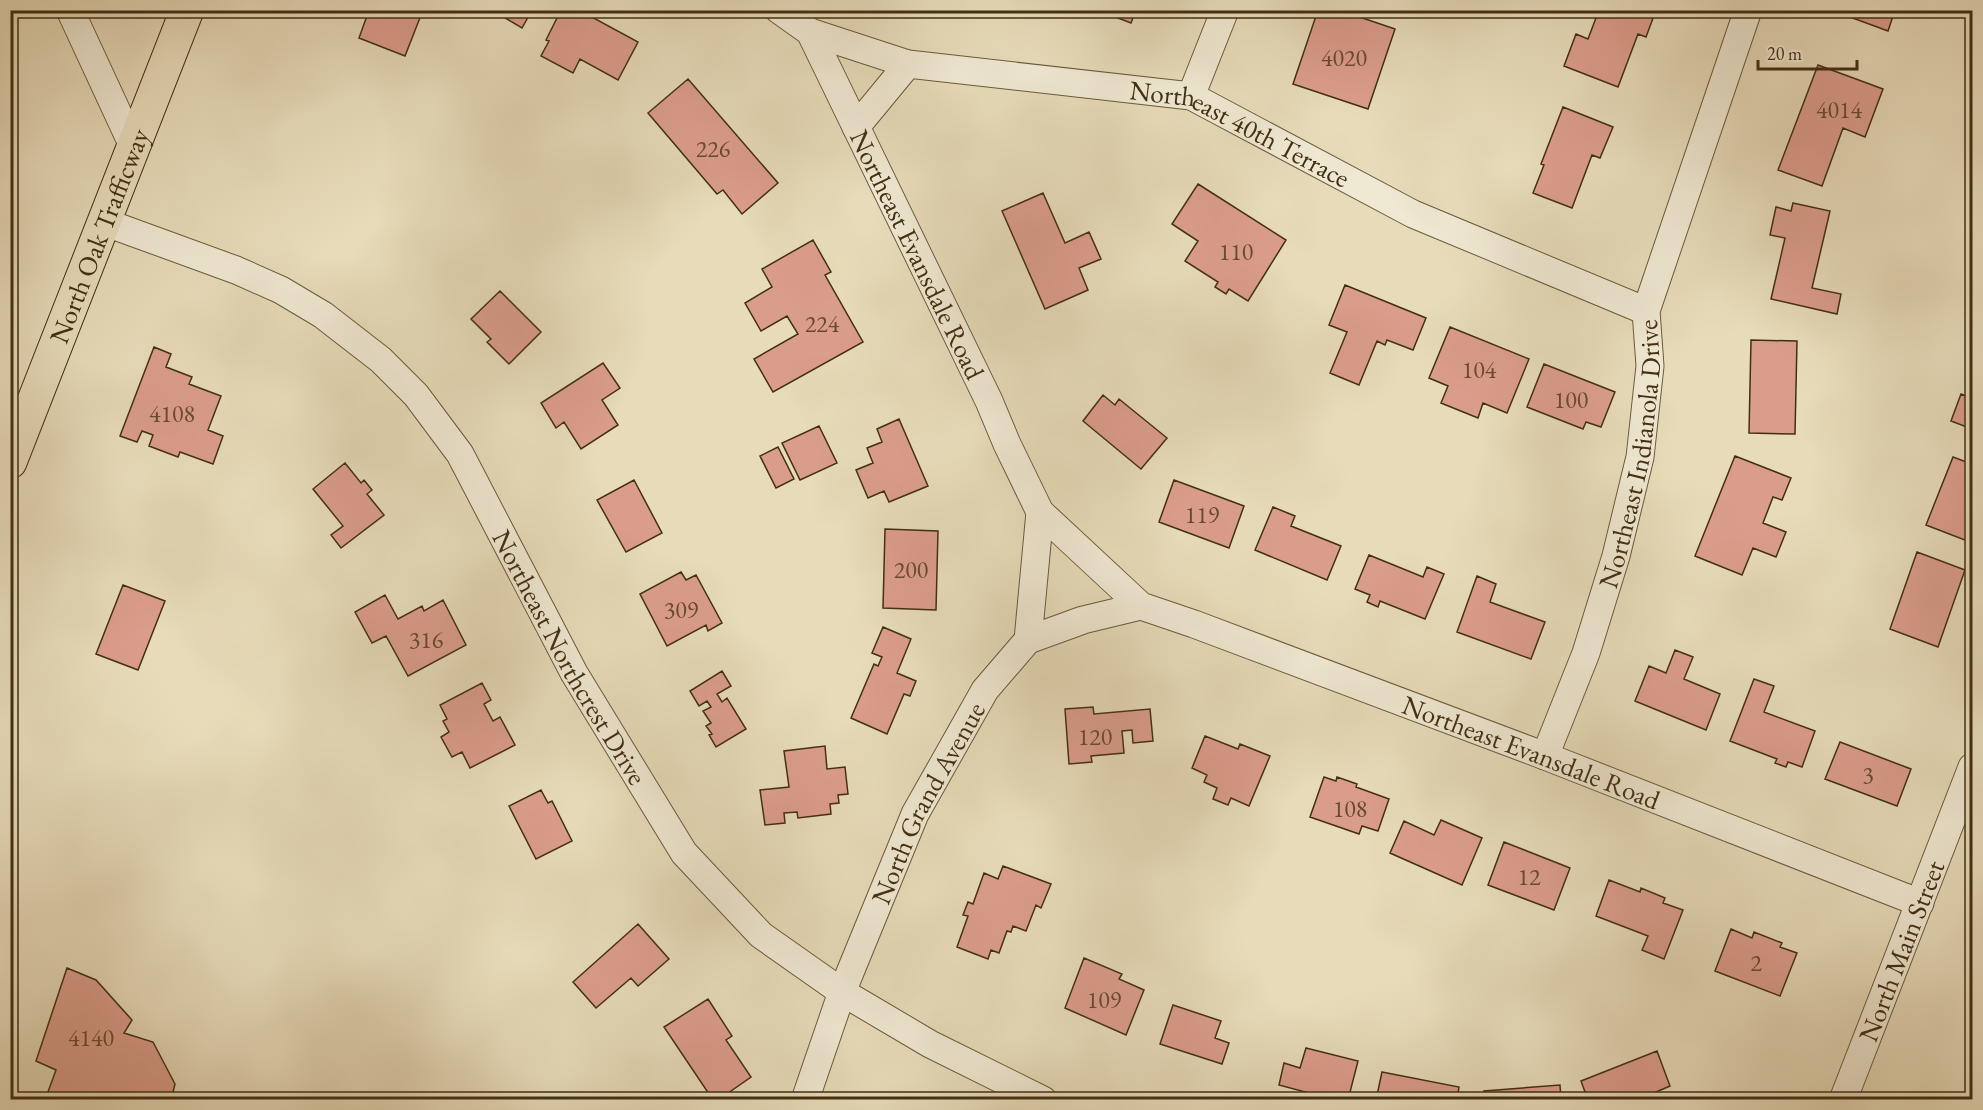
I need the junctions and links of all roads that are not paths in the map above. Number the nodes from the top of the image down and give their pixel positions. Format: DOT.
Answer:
graph roads {
  1 [pos="70,10"];
  2 [pos="187,10"];
  3 [pos="779,10"];
  4 [pos="1225,10"];
  5 [pos="1748,10"];
  6 [pos="810,32"];
  7 [pos="908,64"];
  8 [pos="1191,96"];
  9 [pos="856,127"];
  10 [pos="133,146"];
  11 [pos="104,222"];
  12 [pos="1646,311"];
  13 [pos="10,462"];
  14 [pos="1040,512"];
  15 [pos="1141,606"];
  16 [pos="1028,640"];
  17 [pos="1545,756"];
  18 [pos="1972,767"];
  19 [pos="1920,903"];
  20 [pos="842,993"];
  21 [pos="805,1100"];
  22 [pos="1043,1100"];
  23 [pos="1842,1100"];
  1 -- 10 [label="street"];
  2 -- 10 [label="main road, North Oak Trafficway"];
  3 -- 6 [label="street, Northeast Evansdale Road"];
  4 -- 8 [label="street"];
  5 -- 12 [label="street, Northeast Indianola Drive"];
  6 -- 7 [label="street, Northeast 40th Terrace"];
  6 -- 9 [label="street, Northeast Evansdale Road"];
  7 -- 8 [label="street, Northeast 40th Terrace"];
  7 -- 9 [label="street"];
  8 -- 12 [label="street, Northeast 40th Terrace"];
  9 -- 14 [label="street, Northeast Evansdale Road"];
  10 -- 11 [label="main road, North Oak Trafficway"];
  11 -- 13 [label="main road, North Oak Trafficway"];
  11 -- 20 [label="street, Northeast Northcrest Drive"];
  12 -- 17 [label="street, Northeast Indianola Drive"];
  14 -- 15 [label="street"];
  14 -- 16 [label="street"];
  15 -- 16 [label="street"];
  15 -- 17 [label="street, Northeast Evansdale Road"];
  16 -- 20 [label="street, North Grand Avenue"];
  17 -- 19 [label="street, Northeast Evansdale Road"];
  18 -- 19 [label="street, North Main Street"];
  19 -- 23 [label="street, North Main Street"];
  20 -- 21 [label="street, North Grand Avenue"];
  20 -- 22 [label="street, Northeast Northcrest Drive"];
}
